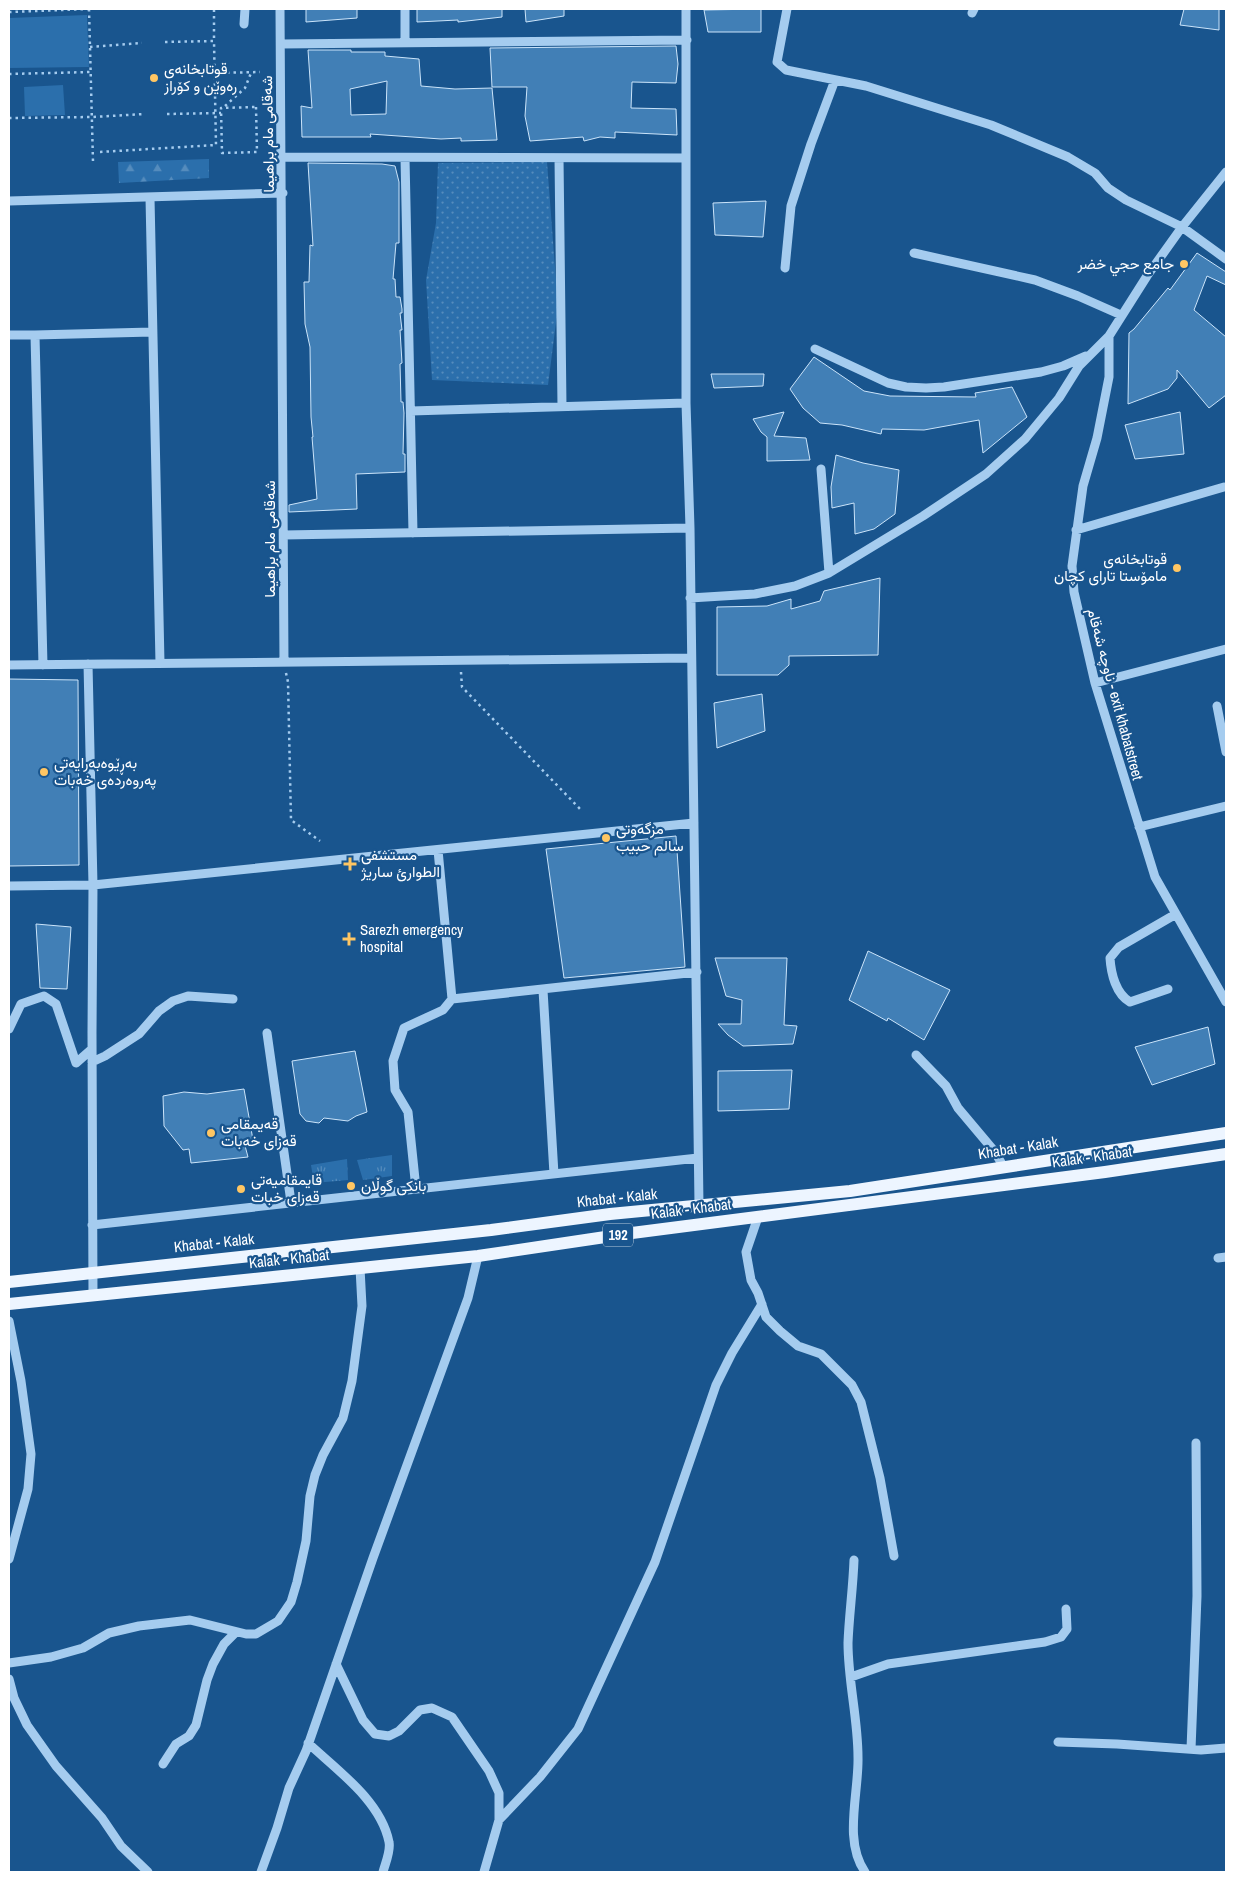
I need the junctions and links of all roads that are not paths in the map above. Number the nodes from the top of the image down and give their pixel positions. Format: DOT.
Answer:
graph roads {
  1 [pos="244,9"];
  2 [pos="280,9"];
  3 [pos="405,9"];
  4 [pos="686,9"];
  5 [pos="787,9"];
  6 [pos="244,24"];
  7 [pos="687,40"];
  8 [pos="405,43"];
  9 [pos="281,44"];
  10 [pos="835,80"];
  11 [pos="281,157"];
  12 [pos="405,158"];
  13 [pos="559,158"];
  14 [pos="685,158"];
  15 [pos="1226,172"];
  16 [pos="283,193"];
  17 [pos="150,198"];
  18 [pos="9,201"];
  19 [pos="1182,227"];
  20 [pos="914,253"];
  21 [pos="1226,259"];
  22 [pos="785,268"];
  23 [pos="1121,316"];
  24 [pos="152,332"];
  25 [pos="35,335"];
  26 [pos="9,336"];
  27 [pos="1109,336"];
  28 [pos="815,349"];
  29 [pos="1091,354"];
  30 [pos="686,403"];
  31 [pos="562,406"];
  32 [pos="411,411"];
  33 [pos="821,469"];
  34 [pos="1224,488"];
  35 [pos="690,528"];
  36 [pos="1076,530"];
  37 [pos="413,532"];
  38 [pos="284,535"];
  39 [pos="829,573"];
  40 [pos="690,598"];
  41 [pos="1226,649"];
  42 [pos="691,658"];
  43 [pos="284,662"];
  44 [pos="160,663"];
  45 [pos="88,664"];
  46 [pos="43,665"];
  47 [pos="9,666"];
  48 [pos="1095,683"];
  49 [pos="1217,706"];
  50 [pos="1226,752"];
  51 [pos="1226,806"];
  52 [pos="694,823"];
  53 [pos="1139,827"];
  54 [pos="438,850"];
  55 [pos="93,885"];
  56 [pos="9,886"];
  57 [pos="1176,914"];
  58 [pos="697,972"];
  59 [pos="1168,989"];
  60 [pos="543,990"];
  61 [pos="452,998"];
  62 [pos="233,999"];
  63 [pos="1226,1002"];
  64 [pos="9,1029"];
  65 [pos="267,1033"];
  66 [pos="92,1049"];
  67 [pos="916,1055"];
  68 [pos="92,1062"];
  69 [pos="1226,1133"];
  70 [pos="1226,1154"];
  71 [pos="698,1158"];
  72 [pos="1003,1166"];
  73 [pos="554,1174"];
  74 [pos="416,1189"];
  75 [pos="291,1202"];
  76 [pos="699,1205"];
  77 [pos="758,1217"];
  78 [pos="92,1225"];
  79 [pos="478,1256"];
  80 [pos="360,1268"];
  81 [pos="92,1273"];
  82 [pos="9,1282"];
  83 [pos="93,1296"];
  84 [pos="9,1304"];
  85 [pos="762,1304"];
  86 [pos="9,1327"];
  87 [pos="1196,1443"];
  88 [pos="894,1556"];
  89 [pos="9,1559"];
  90 [pos="854,1560"];
  91 [pos="1066,1608"];
  92 [pos="236,1632"];
  93 [pos="9,1663"];
  94 [pos="336,1664"];
  95 [pos="851,1677"];
  96 [pos="9,1679"];
  97 [pos="1058,1742"];
  98 [pos="308,1743"];
  99 [pos="1226,1748"];
  100 [pos="1191,1749"];
  101 [pos="163,1764"];
  102 [pos="499,1820"];
  103 [pos="148,1872"];
  104 [pos="261,1872"];
  105 [pos="383,1872"];
  106 [pos="484,1872"];
  107 [pos="865,1872"];
  1 -- 6 [label="street"];
  2 -- 9 [label="street, شەقامی مام براهیما"];
  3 -- 8 [label="street"];
  4 -- 7 [label="street"];
  5 -- 10 [label="street"];
  7 -- 8 [label="street"];
  7 -- 14 [label="street"];
  8 -- 9 [label="street"];
  9 -- 11 [label="street, شەقامی مام براهیما"];
  10 -- 19 [label="street"];
  10 -- 22 [label="street"];
  11 -- 12 [label="street"];
  11 -- 16 [label="street, شەقامی مام براهیما"];
  12 -- 13 [label="street"];
  12 -- 32 [label="street"];
  13 -- 14 [label="street"];
  13 -- 31 [label="street"];
  14 -- 30 [label="street"];
  15 -- 19 [label="street"];
  16 -- 17 [label="street"];
  16 -- 38 [label="street, شەقامی مام براهیما"];
  17 -- 18 [label="street"];
  17 -- 24 [label="street"];
  19 -- 21 [label="street"];
  19 -- 23 [label="street"];
  20 -- 23 [label="street"];
  23 -- 27 [label="street"];
  24 -- 25 [label="street"];
  24 -- 44 [label="street"];
  25 -- 26 [label="street"];
  25 -- 46 [label="street"];
  27 -- 29 [label="street"];
  27 -- 36 [label="street, ناوچە شەقام - exit khabatstreet"];
  28 -- 29 [label="street"];
  29 -- 39 [label="street"];
  30 -- 31 [label="street"];
  30 -- 35 [label="street"];
  31 -- 32 [label="street"];
  32 -- 37 [label="street"];
  33 -- 39 [label="street"];
  34 -- 36 [label="street"];
  35 -- 37 [label="street"];
  35 -- 40 [label="street"];
  36 -- 48 [label="street, ناوچە شەقام - exit khabatstreet"];
  37 -- 38 [label="street"];
  38 -- 43 [label="street, شەقامی مام براهیما"];
  39 -- 40 [label="street"];
  40 -- 42 [label="street"];
  41 -- 48 [label="street"];
  42 -- 43 [label="street"];
  42 -- 52 [label="street"];
  43 -- 44 [label="street"];
  44 -- 45 [label="street"];
  45 -- 46 [label="street"];
  45 -- 55 [label="street"];
  46 -- 47 [label="street"];
  48 -- 53 [label="street, ناوچە شەقام - exit khabatstreet"];
  49 -- 50 [label="street"];
  51 -- 53 [label="street"];
  52 -- 54 [label="street"];
  52 -- 58 [label="street"];
  53 -- 57 [label="street, ناوچە شەقام - exit khabatstreet"];
  54 -- 55 [label="street"];
  54 -- 61 [label="street"];
  55 -- 56 [label="street"];
  55 -- 66 [label="street"];
  57 -- 59 [label="street"];
  57 -- 63 [label="street, ناوچە شەقام - exit khabatstreet"];
  58 -- 60 [label="street"];
  58 -- 71 [label="street"];
  60 -- 61 [label="street"];
  60 -- 73 [label="street"];
  61 -- 74 [label="street"];
  62 -- 68 [label="street"];
  64 -- 66 [label="street"];
  65 -- 75 [label="street"];
  66 -- 68 [label="street"];
  67 -- 72 [label="street"];
  68 -- 78 [label="street"];
  69 -- 72 [label="main road, Khabat - Kalak"];
  70 -- 77 [label="main road, Kalak - Khabat / 192"];
  71 -- 73 [label="street"];
  71 -- 76 [label="street"];
  72 -- 76 [label="main road, Khabat - Kalak"];
  73 -- 74 [label="street"];
  74 -- 75 [label="street"];
  75 -- 78 [label="street"];
  76 -- 81 [label="main road, Khabat - Kalak"];
  77 -- 79 [label="main road, Kalak - Khabat / 192"];
  77 -- 85 [label="street"];
  78 -- 81 [label="street"];
  79 -- 80 [label="main road, Kalak - Khabat / 192"];
  79 -- 94 [label="street"];
  80 -- 83 [label="main road, Kalak - Khabat / 192"];
  80 -- 92 [label="street"];
  81 -- 82 [label="main road, Khabat - Kalak"];
  81 -- 83 [label="street"];
  83 -- 84 [label="main road, Kalak - Khabat / 192"];
  85 -- 88 [label="street"];
  85 -- 102 [label="street"];
  86 -- 89 [label="street"];
  87 -- 100 [label="street"];
  90 -- 95 [label="street"];
  91 -- 95 [label="street"];
  92 -- 93 [label="street"];
  92 -- 101 [label="street"];
  94 -- 98 [label="street"];
  94 -- 102 [label="street"];
  95 -- 107 [label="street"];
  96 -- 103 [label="street"];
  97 -- 100 [label="street"];
  98 -- 104 [label="street"];
  98 -- 105 [label="street"];
  99 -- 100 [label="street"];
  102 -- 106 [label="street"];
}
